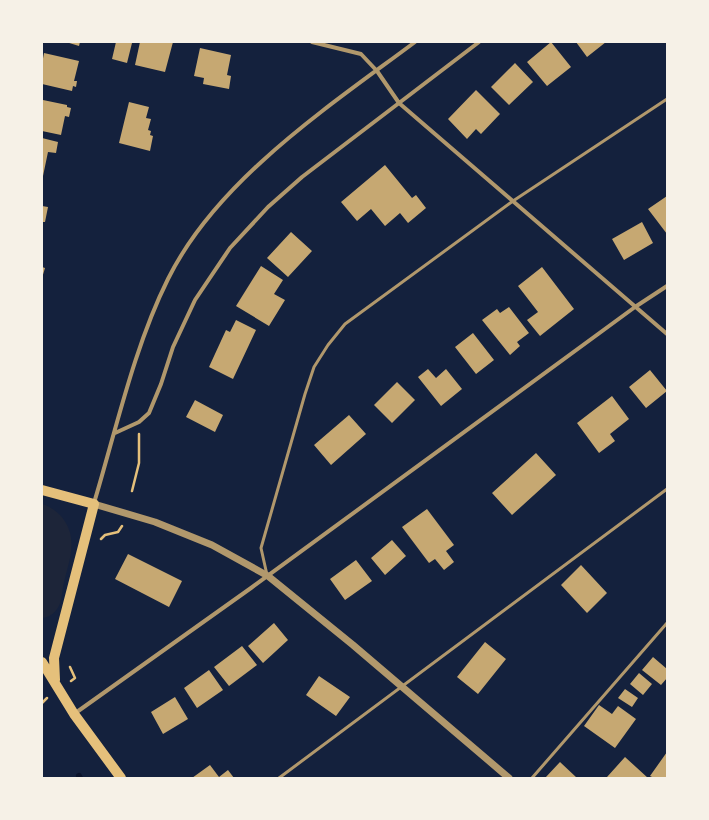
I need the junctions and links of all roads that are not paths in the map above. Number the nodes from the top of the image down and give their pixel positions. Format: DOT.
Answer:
graph roads {
  1 [pos="312,42"];
  2 [pos="415,42"];
  3 [pos="479,42"];
  4 [pos="377,71"];
  5 [pos="667,99"];
  6 [pos="399,102"];
  7 [pos="513,201"];
  8 [pos="667,286"];
  9 [pos="635,307"];
  10 [pos="667,334"];
  11 [pos="115,433"];
  12 [pos="667,489"];
  13 [pos="42,490"];
  14 [pos="94,504"];
  15 [pos="268,576"];
  16 [pos="667,624"];
  17 [pos="42,662"];
  18 [pos="55,680"];
  19 [pos="402,686"];
  20 [pos="74,714"];
  21 [pos="121,778"];
  22 [pos="279,778"];
  23 [pos="509,778"];
  24 [pos="532,778"];
  1 -- 4 [label="street"];
  2 -- 4 [label="street"];
  3 -- 6 [label="street"];
  4 -- 6 [label="street"];
  4 -- 11 [label="street"];
  5 -- 7 [label="lane"];
  6 -- 7 [label="street"];
  6 -- 11 [label="street"];
  7 -- 9 [label="street"];
  7 -- 15 [label="lane"];
  8 -- 9 [label="street"];
  9 -- 10 [label="street"];
  9 -- 15 [label="street"];
  11 -- 14 [label="street"];
  12 -- 19 [label="lane"];
  13 -- 14 [label="main road"];
  14 -- 15 [label="street"];
  14 -- 18 [label="main road"];
  15 -- 19 [label="street"];
  15 -- 20 [label="street"];
  16 -- 24 [label="lane"];
  17 -- 18 [label="main road"];
  18 -- 20 [label="main road"];
  19 -- 22 [label="lane"];
  19 -- 23 [label="street"];
  20 -- 21 [label="main road"];
}
